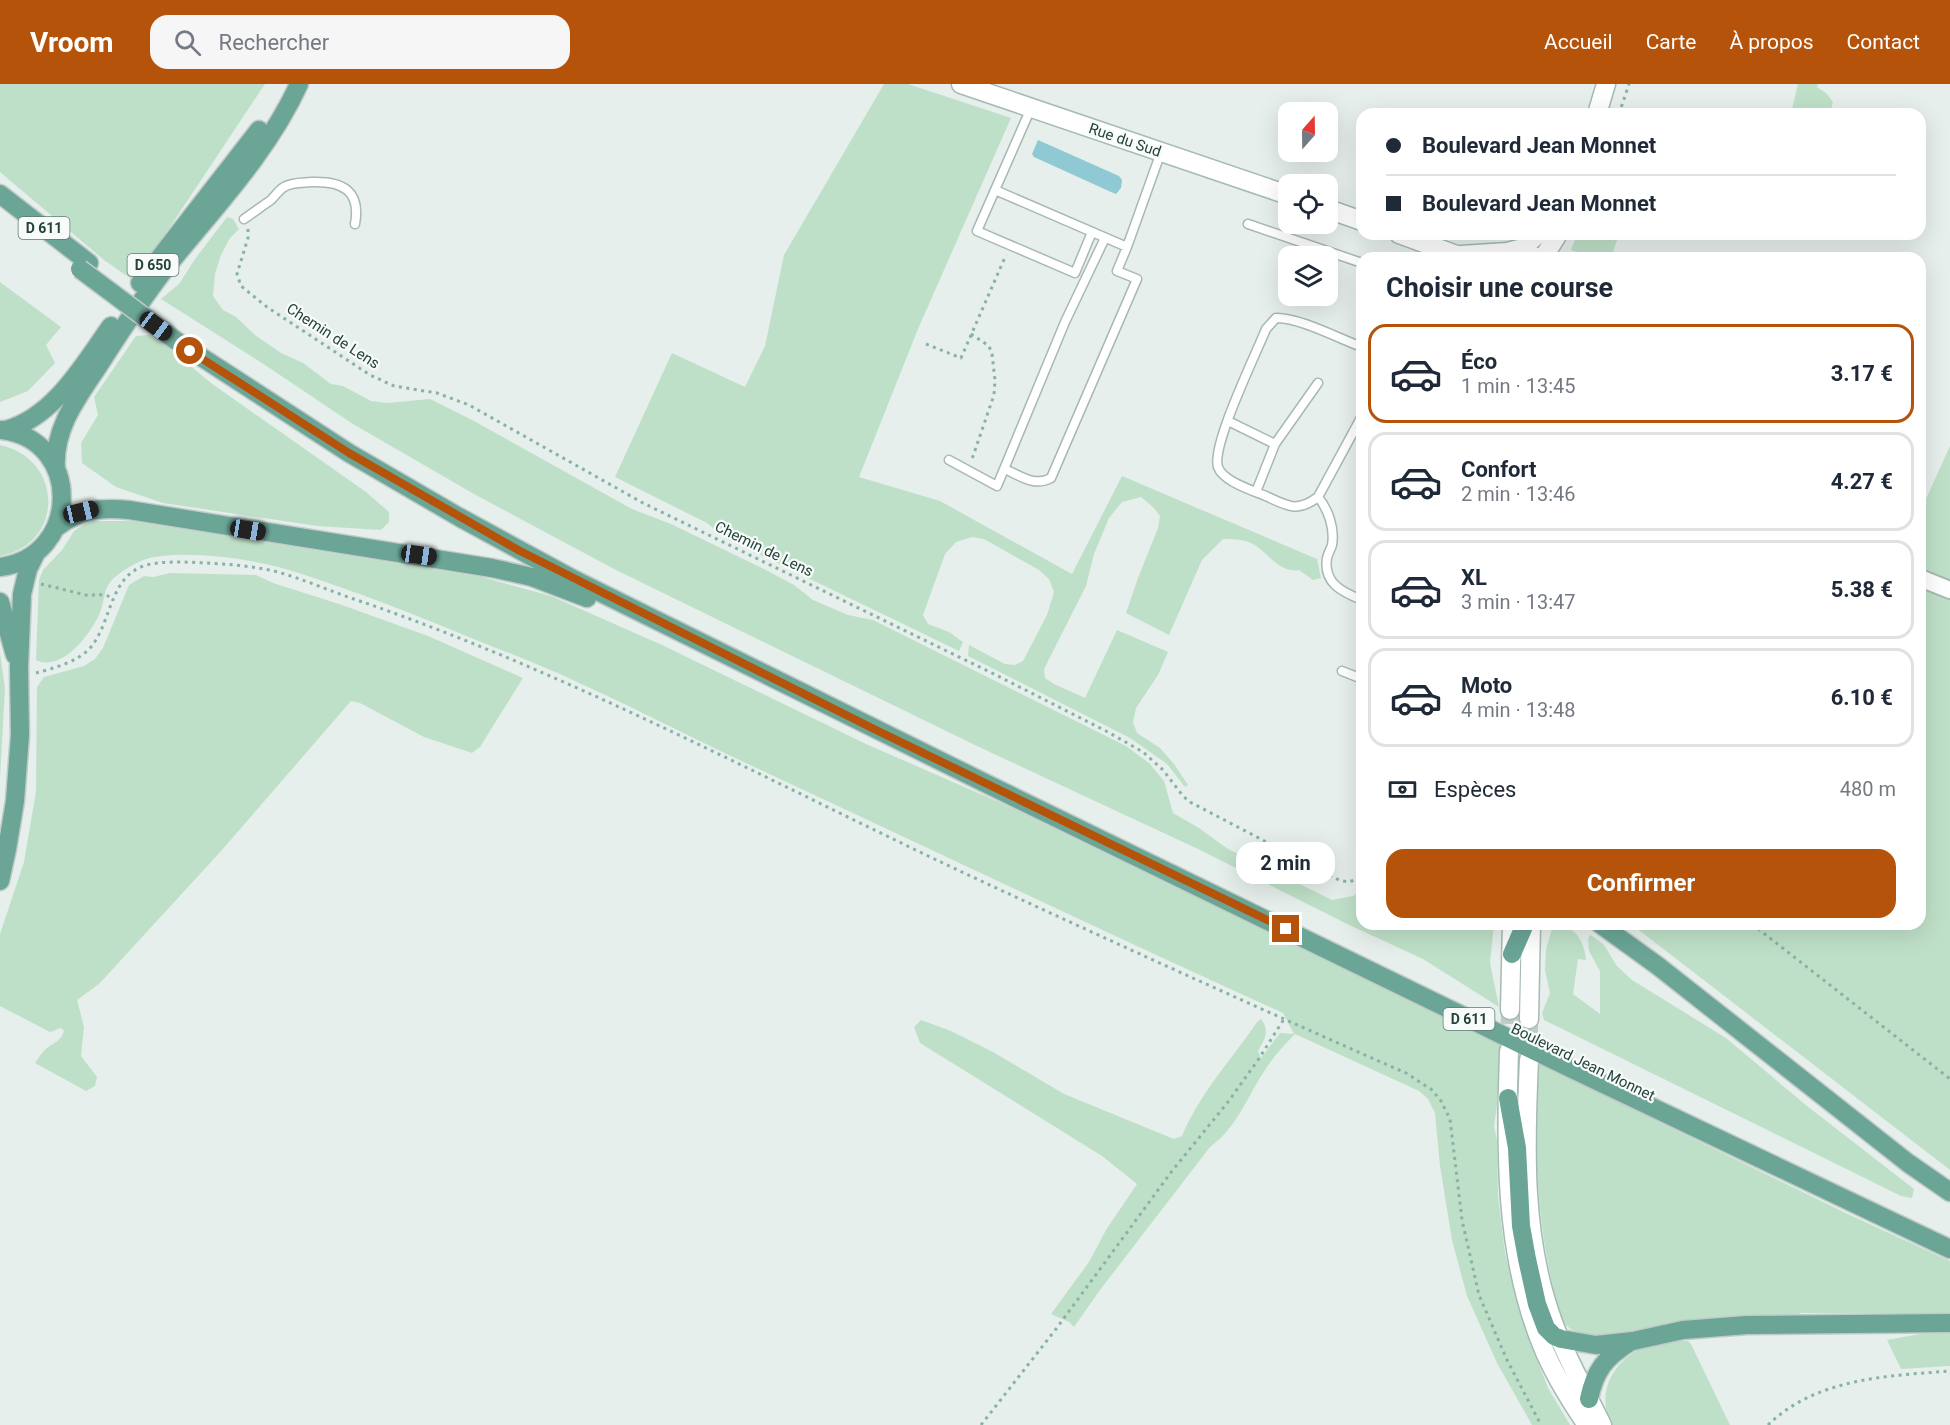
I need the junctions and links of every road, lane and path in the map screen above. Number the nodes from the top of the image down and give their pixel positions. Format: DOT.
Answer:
graph roads {
  1 [pos="286,84"];
  2 [pos="299,84"];
  3 [pos="961,84"];
  4 [pos="1606,84"];
  5 [pos="1629,84"];
  6 [pos="1031,108"];
  7 [pos="1599,108"];
  8 [pos="1621,108"];
  9 [pos="1161,152"];
  10 [pos="995,190"];
  11 [pos="1278,192"];
  12 [pos="0,194"];
  13 [pos="0,208"];
  14 [pos="1338,213"];
  15 [pos="244,219"];
  16 [pos="1356,219"];
  17 [pos="355,224"];
  18 [pos="1248,224"];
  19 [pos="1092,232"];
  20 [pos="1105,238"];
  21 [pos="1416,240"];
  22 [pos="1552,240"];
  23 [pos="1010,245"];
  24 [pos="1127,247"];
  25 [pos="1449,252"];
  26 [pos="1541,252"];
  27 [pos="1356,261"];
  28 [pos="84,266"];
  29 [pos="971,334"];
  30 [pos="178,335"];
  31 [pos="926,344"];
  32 [pos="1356,346"];
  33 [pos="1318,383"];
  34 [pos="1228,421"];
  35 [pos="1356,427"];
  36 [pos="3,430"];
  37 [pos="1275,444"];
  38 [pos="949,460"];
  39 [pos="56,469"];
  40 [pos="1005,469"];
  41 [pos="967,470"];
  42 [pos="1256,492"];
  43 [pos="1318,497"];
  44 [pos="57,527"];
  45 [pos="36,553"];
  46 [pos="0,567"];
  47 [pos="1926,580"];
  48 [pos="24,582"];
  49 [pos="1950,590"];
  50 [pos="113,597"];
  51 [pos="1356,598"];
  52 [pos="0,602"];
  53 [pos="19,672"];
  54 [pos="1342,672"];
  55 [pos="1356,677"];
  56 [pos="989,785"];
  57 [pos="1356,880"];
  58 [pos="0,881"];
  59 [pos="1512,930"];
  60 [pos="1522,930"];
  61 [pos="1532,930"];
  62 [pos="1608,930"];
  63 [pos="1759,930"];
  64 [pos="1512,954"];
  65 [pos="1510,1010"];
  66 [pos="1284,1019"];
  67 [pos="1529,1019"];
  68 [pos="1509,1051"];
  69 [pos="1528,1060"];
  70 [pos="1950,1079"];
  71 [pos="1508,1098"];
  72 [pos="1950,1192"];
  73 [pos="1950,1237"];
  74 [pos="1950,1249"];
  75 [pos="1950,1323"];
  76 [pos="1561,1339"];
  77 [pos="1633,1341"];
  78 [pos="1950,1371"];
  79 [pos="1589,1399"];
  80 [pos="981,1425"];
  81 [pos="1541,1425"];
  82 [pos="1587,1425"];
  83 [pos="1602,1425"];
  84 [pos="1768,1425"];
  1 -- 36 [label="main road, D 650"];
  2 -- 39 [label="main road"];
  3 -- 6 [label="street, Rue du Sud"];
  4 -- 7 [label="street"];
  5 -- 8 [label="path"];
  6 -- 9 [label="street, Rue du Sud"];
  6 -- 10 [label="lane"];
  9 -- 11 [label="street, Rue du Sud"];
  9 -- 24 [label="lane"];
  10 -- 19 [label="lane"];
  10 -- 23 [label="lane"];
  12 -- 28 [label="main road, Boulevard Jean Monnet / D 611"];
  13 -- 28 [label="main road, Boulevard Jean Monnet / D 611"];
  14 -- 16 [label="street"];
  15 -- 17 [label="lane"];
  15 -- 57 [label="path, Chemin de Lens"];
  18 -- 27 [label="lane"];
  19 -- 20 [label="lane"];
  19 -- 23 [label="lane"];
  20 -- 24 [label="lane"];
  20 -- 40 [label="lane"];
  21 -- 25 [label="street"];
  22 -- 26 [label="street"];
  23 -- 29 [label="path"];
  24 -- 40 [label="lane"];
  28 -- 30 [label="main road, Boulevard Jean Monnet / D 611"];
  29 -- 31 [label="path"];
  29 -- 41 [label="path"];
  30 -- 56 [label="main road, Boulevard Jean Monnet / D 611"];
  30 -- 73 [label="main road, Boulevard Jean Monnet / D 611"];
  32 -- 34 [label="lane"];
  33 -- 37 [label="lane"];
  34 -- 37 [label="lane"];
  34 -- 42 [label="lane"];
  35 -- 43 [label="lane"];
  36 -- 39 [label="main road"];
  37 -- 42 [label="lane"];
  38 -- 41 [label="lane"];
  39 -- 44 [label="main road"];
  40 -- 41 [label="lane"];
  42 -- 43 [label="lane"];
  43 -- 51 [label="lane"];
  44 -- 45 [label="main road"];
  44 -- 56 [label="main road"];
  45 -- 46 [label="main road"];
  45 -- 48 [label="main road"];
  47 -- 49 [label="street"];
  48 -- 50 [label="path"];
  48 -- 53 [label="main road"];
  50 -- 53 [label="path"];
  50 -- 66 [label="path"];
  52 -- 53 [label="main road"];
  53 -- 58 [label="main road"];
  54 -- 55 [label="lane"];
  56 -- 74 [label="main road, Boulevard Jean Monnet / D 611"];
  59 -- 64 [label="street"];
  60 -- 64 [label="main road"];
  61 -- 67 [label="street"];
  62 -- 72 [label="main road"];
  63 -- 70 [label="path"];
  64 -- 65 [label="street"];
  66 -- 80 [label="path"];
  66 -- 81 [label="path"];
  68 -- 71 [label="street"];
  69 -- 76 [label="street"];
  71 -- 76 [label="main road"];
  71 -- 82 [label="street"];
  75 -- 77 [label="main road"];
  76 -- 77 [label="main road"];
  76 -- 79 [label="street"];
  77 -- 79 [label="main road"];
  78 -- 84 [label="path"];
  79 -- 83 [label="street"];
}
